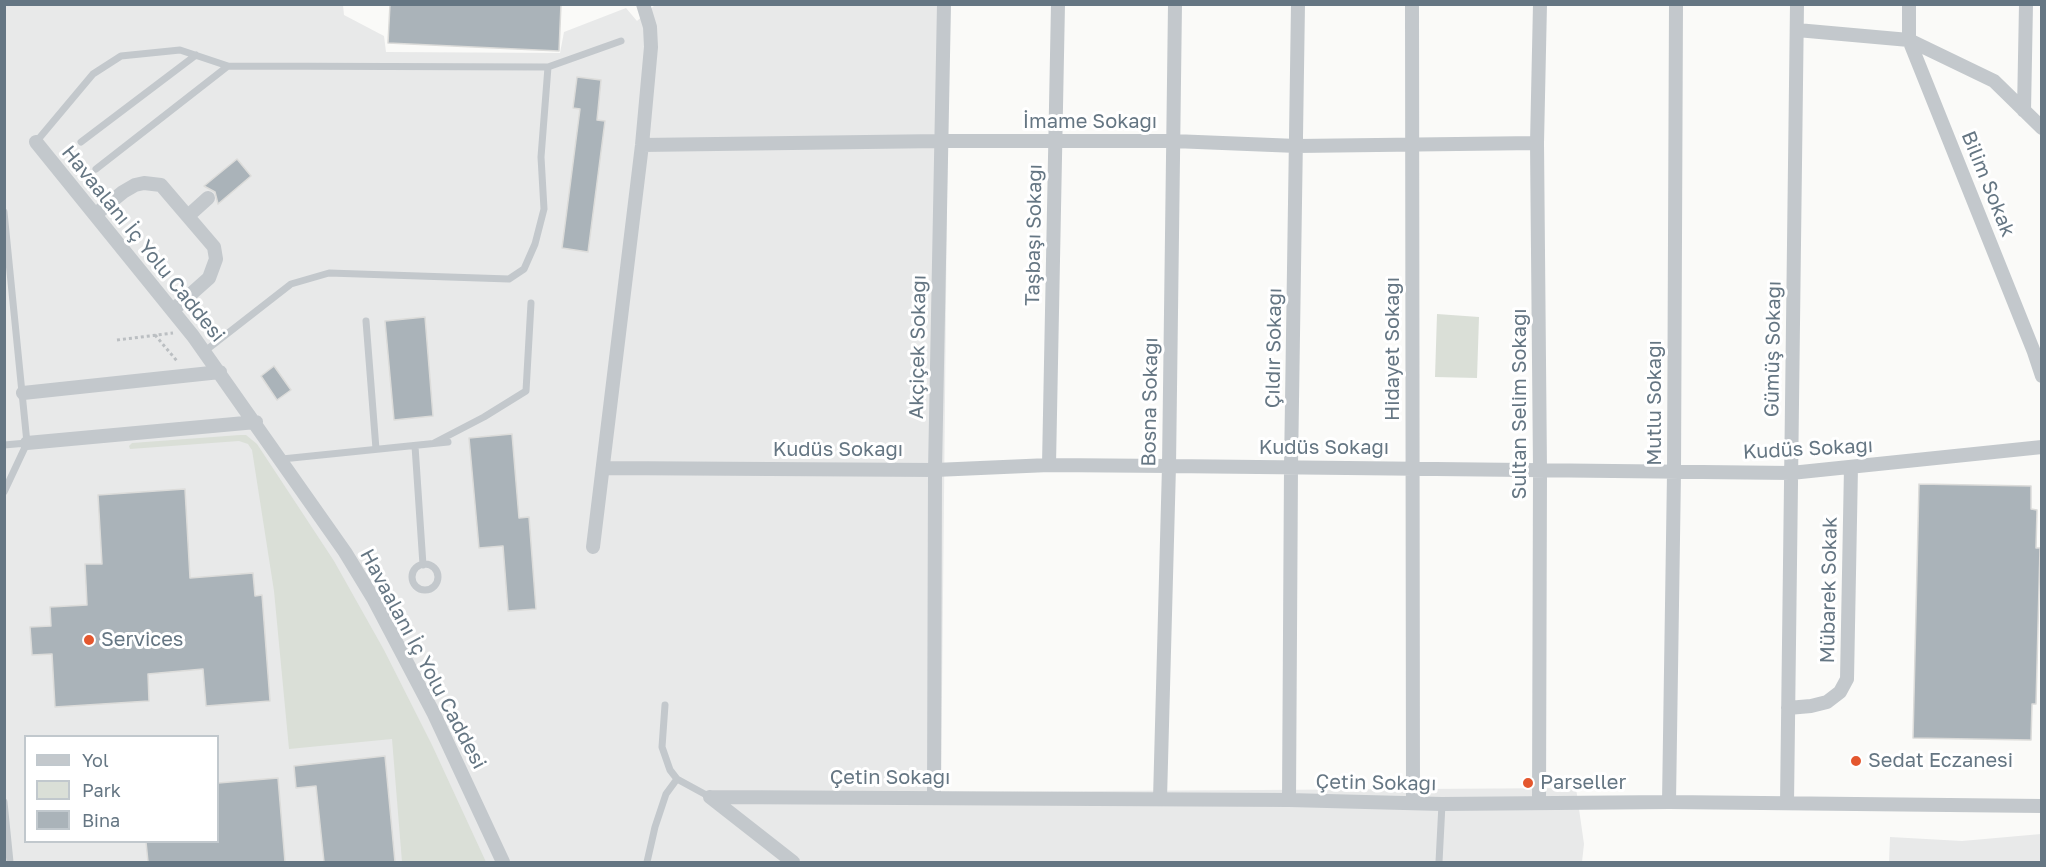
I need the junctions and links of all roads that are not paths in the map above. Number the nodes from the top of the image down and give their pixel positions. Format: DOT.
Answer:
graph roads {
  1 [pos="643,4"];
  2 [pos="944,4"];
  3 [pos="1058,4"];
  4 [pos="1175,4"];
  5 [pos="1298,4"];
  6 [pos="1412,4"];
  7 [pos="1540,4"];
  8 [pos="1676,4"];
  9 [pos="1797,4"];
  10 [pos="1909,4"];
  11 [pos="2026,4"];
  12 [pos="1797,30"];
  13 [pos="1909,40"];
  14 [pos="621,41"];
  15 [pos="196,55"];
  16 [pos="228,66"];
  17 [pos="548,67"];
  18 [pos="2024,111"];
  19 [pos="2042,128"];
  20 [pos="941,141"];
  21 [pos="1173,141"];
  22 [pos="36,142"];
  23 [pos="81,142"];
  24 [pos="1056,142"];
  25 [pos="1537,142"];
  26 [pos="1413,144"];
  27 [pos="642,145"];
  28 [pos="1297,146"];
  29 [pos="96,169"];
  30 [pos="208,198"];
  31 [pos="5,214"];
  32 [pos="96,214"];
  33 [pos="188,216"];
  34 [pos="4,299"];
  35 [pos="13,299"];
  36 [pos="531,303"];
  37 [pos="173,310"];
  38 [pos="366,321"];
  39 [pos="205,351"];
  40 [pos="220,372"];
  41 [pos="2042,376"];
  42 [pos="23,393"];
  43 [pos="256,422"];
  44 [pos="448,442"];
  45 [pos="27,443"];
  46 [pos="434,443"];
  47 [pos="4,445"];
  48 [pos="415,446"];
  49 [pos="2042,447"];
  50 [pos="376,449"];
  51 [pos="282,459"];
  52 [pos="1049,465"];
  53 [pos="1169,466"];
  54 [pos="1291,467"];
  55 [pos="604,468"];
  56 [pos="1412,468"];
  57 [pos="1851,468"];
  58 [pos="934,470"];
  59 [pos="1540,470"];
  60 [pos="1674,472"];
  61 [pos="1791,473"];
  62 [pos="4,492"];
  63 [pos="593,547"];
  64 [pos="423,565"];
  65 [pos="665,705"];
  66 [pos="1788,708"];
  67 [pos="677,779"];
  68 [pos="710,797"];
  69 [pos="934,798"];
  70 [pos="1160,799"];
  71 [pos="1289,800"];
  72 [pos="4,802"];
  73 [pos="1413,802"];
  74 [pos="1669,802"];
  75 [pos="1539,803"];
  76 [pos="1787,803"];
  77 [pos="1442,804"];
  78 [pos="2042,806"];
  79 [pos="10,862"];
  80 [pos="503,862"];
  81 [pos="647,862"];
  82 [pos="794,862"];
  83 [pos="1439,862"];
  1 -- 27 [label="street"];
  2 -- 20 [label="street, Akçiçek Sokağı"];
  3 -- 24 [label="street, Taşbaşı Sokağı"];
  4 -- 21 [label="street, Bosna Sokağı"];
  5 -- 28 [label="street, Çıldır Sokağı"];
  6 -- 26 [label="street, Hidayet Sokağı"];
  7 -- 25 [label="street, Sultan Selim Sokağı"];
  8 -- 60 [label="street, Mutlu Sokağı"];
  9 -- 12 [label="street, Gümüş Sokağı"];
  10 -- 13 [label="street, Bilim Sokak"];
  11 -- 18 [label="street"];
  12 -- 13 [label="street"];
  12 -- 61 [label="street, Gümüş Sokağı"];
  13 -- 18 [label="street"];
  13 -- 41 [label="street, Bilim Sokak"];
  14 -- 17 [label="lane"];
  15 -- 16 [label="lane"];
  15 -- 22 [label="lane"];
  15 -- 23 [label="lane"];
  16 -- 17 [label="lane"];
  16 -- 29 [label="lane"];
  17 -- 39 [label="lane"];
  18 -- 19 [label="street"];
  20 -- 24 [label="street, İmame Sokağı"];
  20 -- 27 [label="street, İmame Sokağı"];
  20 -- 58 [label="street, Akçiçek Sokağı"];
  21 -- 24 [label="street, İmame Sokağı"];
  21 -- 28 [label="street, İmame Sokağı"];
  21 -- 53 [label="street, Bosna Sokağı"];
  22 -- 32 [label="street, Havaalanı İç Yolu Caddesi"];
  24 -- 52 [label="street, Taşbaşı Sokağı"];
  25 -- 26 [label="street, İmame Sokağı"];
  25 -- 59 [label="street, Sultan Selim Sokağı"];
  26 -- 28 [label="street, İmame Sokağı"];
  26 -- 56 [label="street, Hidayet Sokağı"];
  27 -- 55 [label="street"];
  28 -- 54 [label="street, Çıldır Sokağı"];
  30 -- 33 [label="street"];
  31 -- 35 [label="lane"];
  32 -- 33 [label="street"];
  32 -- 37 [label="street, Havaalanı İç Yolu Caddesi"];
  33 -- 37 [label="street"];
  34 -- 35 [label="lane"];
  35 -- 42 [label="lane"];
  36 -- 46 [label="lane"];
  37 -- 39 [label="street, Havaalanı İç Yolu Caddesi"];
  38 -- 50 [label="lane"];
  39 -- 40 [label="street, Havaalanı İç Yolu Caddesi"];
  40 -- 42 [label="street, Havaalanı İç Yolu Caddesi"];
  40 -- 43 [label="street, Havaalanı İç Yolu Caddesi"];
  42 -- 45 [label="lane"];
  43 -- 45 [label="street"];
  43 -- 51 [label="street, Havaalanı İç Yolu Caddesi"];
  44 -- 46 [label="lane"];
  45 -- 47 [label="lane"];
  45 -- 62 [label="lane"];
  46 -- 48 [label="lane"];
  48 -- 50 [label="lane"];
  48 -- 64 [label="lane"];
  49 -- 57 [label="street, Kudüs Sokağı"];
  50 -- 51 [label="lane"];
  51 -- 80 [label="street, Havaalanı İç Yolu Caddesi"];
  52 -- 53 [label="street, Kudüs Sokağı"];
  52 -- 58 [label="street, Kudüs Sokağı"];
  53 -- 54 [label="street, Kudüs Sokağı"];
  53 -- 70 [label="street, Bosna Sokağı"];
  54 -- 56 [label="street, Kudüs Sokağı"];
  54 -- 71 [label="street, Çıldır Sokağı"];
  55 -- 58 [label="street, Kudüs Sokağı"];
  55 -- 63 [label="street"];
  56 -- 59 [label="street, Kudüs Sokağı"];
  56 -- 73 [label="street, Hidayet Sokağı"];
  57 -- 61 [label="street, Kudüs Sokağı"];
  57 -- 66 [label="street, Mübarek Sokak"];
  58 -- 69 [label="street, Akçiçek Sokağı"];
  59 -- 60 [label="street, Kudüs Sokağı"];
  59 -- 75 [label="street, Sultan Selim Sokağı"];
  60 -- 61 [label="street, Kudüs Sokağı"];
  60 -- 74 [label="street, Mutlu Sokağı"];
  61 -- 66 [label="street, Gümüş Sokağı"];
  65 -- 67 [label="lane"];
  66 -- 76 [label="street, Gümüş Sokağı"];
  67 -- 68 [label="lane"];
  67 -- 81 [label="lane"];
  68 -- 69 [label="street, Çetin Sokağı"];
  68 -- 82 [label="street"];
  69 -- 70 [label="street, Çetin Sokağı"];
  70 -- 71 [label="street, Çetin Sokağı"];
  71 -- 73 [label="street, Çetin Sokağı"];
  72 -- 79 [label="lane"];
  73 -- 77 [label="street, Çetin Sokağı"];
  74 -- 75 [label="street, Çetin Sokağı"];
  74 -- 76 [label="street, Çetin Sokağı"];
  75 -- 77 [label="street, Çetin Sokağı"];
  76 -- 78 [label="street, Çetin Sokağı"];
  77 -- 83 [label="lane"];
}
